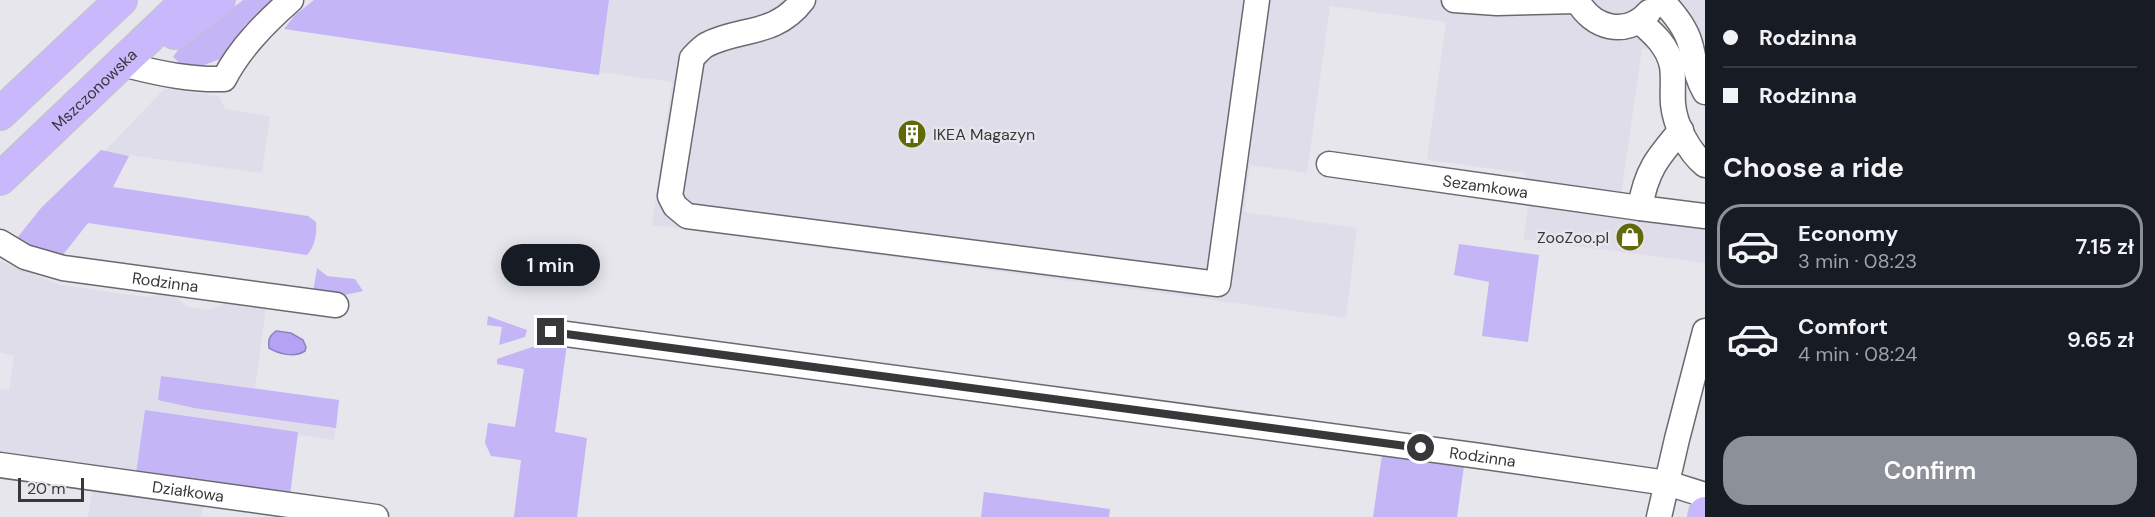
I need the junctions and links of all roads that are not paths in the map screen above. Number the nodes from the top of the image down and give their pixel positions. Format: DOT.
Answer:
graph roads {
  1 [pos="104,0"];
  2 [pos="121,0"];
  3 [pos="188,0"];
  4 [pos="219,0"];
  5 [pos="291,0"];
  6 [pos="803,0"];
  7 [pos="1257,0"];
  8 [pos="1454,0"];
  9 [pos="1658,0"];
  10 [pos="1577,1"];
  11 [pos="1639,21"];
  12 [pos="130,66"];
  13 [pos="44,73"];
  14 [pos="1705,92"];
  15 [pos="82,101"];
  16 [pos="0,114"];
  17 [pos="1681,130"];
  18 [pos="1705,151"];
  19 [pos="1329,164"];
  20 [pos="1705,165"];
  21 [pos="0,179"];
  22 [pos="1640,207"];
  23 [pos="1705,216"];
  24 [pos="0,242"];
  25 [pos="336,305"];
  26 [pos="1705,331"];
  27 [pos="551,332"];
  28 [pos="0,465"];
  29 [pos="1667,483"];
  30 [pos="1705,495"];
  31 [pos="376,517"];
  32 [pos="1659,517"];
  1 -- 13 [label="main road"];
  2 -- 13 [label="main road"];
  3 -- 15 [label="main road, Mszczonowska"];
  4 -- 12 [label="main road"];
  5 -- 12 [label="street"];
  6 -- 7 [label="street"];
  8 -- 10 [label="street"];
  9 -- 11 [label="street"];
  9 -- 14 [label="street"];
  10 -- 11 [label="street"];
  11 -- 17 [label="street"];
  12 -- 15 [label="main road"];
  13 -- 16 [label="main road"];
  15 -- 21 [label="main road, Mszczonowska"];
  17 -- 18 [label="street"];
  17 -- 20 [label="street"];
  17 -- 22 [label="street"];
  19 -- 22 [label="street, Sezamkowa"];
  22 -- 23 [label="street, Sezamkowa"];
  24 -- 25 [label="street, Rodzinna"];
  26 -- 29 [label="street"];
  27 -- 29 [label="street, Rodzinna"];
  28 -- 31 [label="street, Działkowa"];
  29 -- 30 [label="street, Rodzinna"];
  29 -- 32 [label="street"];
}
